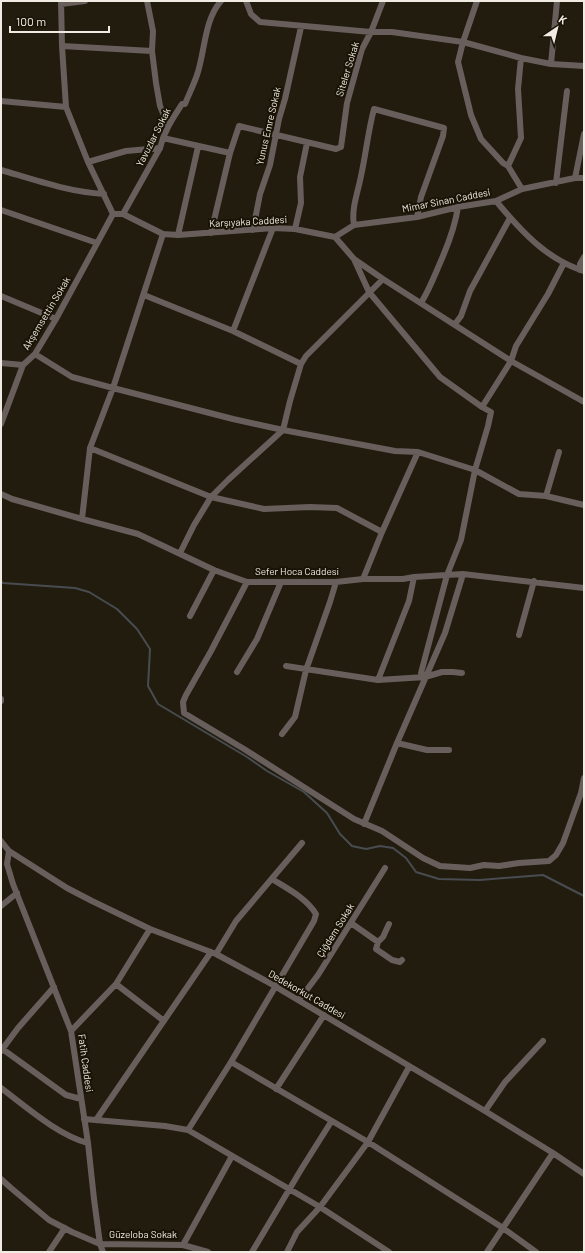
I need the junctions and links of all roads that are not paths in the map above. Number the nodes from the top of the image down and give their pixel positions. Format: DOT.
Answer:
graph roads {
  1 [pos="85,1"];
  2 [pos="147,1"];
  3 [pos="221,1"];
  4 [pos="246,1"];
  5 [pos="383,1"];
  6 [pos="477,1"];
  7 [pos="557,1"];
  8 [pos="61,2"];
  9 [pos="301,27"];
  10 [pos="371,32"];
  11 [pos="463,42"];
  12 [pos="62,46"];
  13 [pos="152,51"];
  14 [pos="521,58"];
  15 [pos="551,64"];
  16 [pos="584,66"];
  17 [pos="567,92"];
  18 [pos="1,100"];
  19 [pos="66,107"];
  20 [pos="168,126"];
  21 [pos="276,134"];
  22 [pos="584,134"];
  23 [pos="163,138"];
  24 [pos="307,143"];
  25 [pos="198,147"];
  26 [pos="160,148"];
  27 [pos="230,153"];
  28 [pos="88,162"];
  29 [pos="508,166"];
  30 [pos="1,170"];
  31 [pos="575,178"];
  32 [pos="584,178"];
  33 [pos="556,183"];
  34 [pos="522,189"];
  35 [pos="104,194"];
  36 [pos="496,201"];
  37 [pos="458,207"];
  38 [pos="1,210"];
  39 [pos="114,214"];
  40 [pos="123,214"];
  41 [pos="417,217"];
  42 [pos="510,218"];
  43 [pos="354,225"];
  44 [pos="272,228"];
  45 [pos="295,229"];
  46 [pos="253,230"];
  47 [pos="211,233"];
  48 [pos="162,234"];
  49 [pos="178,235"];
  50 [pos="335,237"];
  51 [pos="97,243"];
  52 [pos="584,257"];
  53 [pos="354,259"];
  54 [pos="564,263"];
  55 [pos="582,271"];
  56 [pos="383,279"];
  57 [pos="369,292"];
  58 [pos="144,294"];
  59 [pos="1,296"];
  60 [pos="421,303"];
  61 [pos="56,319"];
  62 [pos="455,324"];
  63 [pos="232,331"];
  64 [pos="35,354"];
  65 [pos="511,360"];
  66 [pos="1,363"];
  67 [pos="23,364"];
  68 [pos="301,364"];
  69 [pos="113,388"];
  70 [pos="584,402"];
  71 [pos="482,406"];
  72 [pos="1,424"];
  73 [pos="283,430"];
  74 [pos="90,448"];
  75 [pos="418,452"];
  76 [pos="558,452"];
  77 [pos="475,470"];
  78 [pos="1,494"];
  79 [pos="546,496"];
  80 [pos="211,497"];
  81 [pos="584,505"];
  82 [pos="82,519"];
  83 [pos="382,532"];
  84 [pos="180,553"];
  85 [pos="214,570"];
  86 [pos="463,574"];
  87 [pos="447,575"];
  88 [pos="414,577"];
  89 [pos="363,579"];
  90 [pos="248,582"];
  91 [pos="281,582"];
  92 [pos="336,582"];
  93 [pos="534,582"];
  94 [pos="584,588"];
  95 [pos="190,616"];
  96 [pos="519,635"];
  97 [pos="286,666"];
  98 [pos="306,670"];
  99 [pos="237,672"];
  100 [pos="462,673"];
  101 [pos="425,677"];
  102 [pos="378,680"];
  103 [pos="282,734"];
  104 [pos="397,743"];
  105 [pos="449,750"];
  106 [pos="584,778"];
  107 [pos="364,824"];
  108 [pos="1,841"];
  109 [pos="302,842"];
  110 [pos="9,851"];
  111 [pos="7,864"];
  112 [pos="385,868"];
  113 [pos="1,870"];
  114 [pos="272,879"];
  115 [pos="17,893"];
  116 [pos="1,906"];
  117 [pos="351,923"];
  118 [pos="389,924"];
  119 [pos="150,929"];
  120 [pos="378,942"];
  121 [pos="213,953"];
  122 [pos="402,960"];
  123 [pos="116,984"];
  124 [pos="54,987"];
  125 [pos="276,987"];
  126 [pos="299,1000"];
  127 [pos="324,1015"];
  128 [pos="164,1021"];
  129 [pos="71,1030"];
  130 [pos="543,1041"];
  131 [pos="1,1049"];
  132 [pos="231,1062"];
  133 [pos="409,1067"];
  134 [pos="1,1088"];
  135 [pos="276,1089"];
  136 [pos="81,1099"];
  137 [pos="485,1111"];
  138 [pos="84,1119"];
  139 [pos="96,1120"];
  140 [pos="331,1122"];
  141 [pos="188,1130"];
  142 [pos="368,1142"];
  143 [pos="88,1143"];
  144 [pos="553,1153"];
  145 [pos="232,1156"];
  146 [pos="584,1174"];
  147 [pos="1,1179"];
  148 [pos="289,1189"];
  149 [pos="320,1207"];
  150 [pos="65,1228"];
  151 [pos="502,1228"];
  152 [pos="100,1244"];
  153 [pos="183,1244"];
  154 [pos="49,1252"];
  155 [pos="103,1252"];
  156 [pos="208,1252"];
  157 [pos="252,1252"];
  158 [pos="287,1252"];
  159 [pos="389,1252"];
  160 [pos="486,1252"];
  161 [pos="536,1252"];
  1 -- 8 [label="street"];
  2 -- 13 [label="street"];
  3 -- 20 [label="street, Yavuzlar Sokak"];
  4 -- 9 [label="street"];
  5 -- 10 [label="street, Siteler Sokak"];
  6 -- 11 [label="street"];
  7 -- 15 [label="street"];
  8 -- 12 [label="street"];
  9 -- 10 [label="street"];
  9 -- 21 [label="street, Yunus Emre Sokak"];
  10 -- 11 [label="street"];
  10 -- 24 [label="street, Siteler Sokak"];
  11 -- 14 [label="street"];
  11 -- 29 [label="street"];
  12 -- 13 [label="street"];
  12 -- 19 [label="street"];
  13 -- 20 [label="street"];
  14 -- 15 [label="street"];
  14 -- 29 [label="street"];
  15 -- 16 [label="street"];
  17 -- 33 [label="street"];
  18 -- 19 [label="street"];
  19 -- 28 [label="street"];
  20 -- 23 [label="street, Yavuzlar Sokak"];
  21 -- 24 [label="street"];
  21 -- 27 [label="street"];
  21 -- 46 [label="street, Yunus Emre Sokak"];
  22 -- 31 [label="street"];
  23 -- 25 [label="street"];
  23 -- 26 [label="street, Yavuzlar Sokak"];
  24 -- 45 [label="street"];
  25 -- 27 [label="street"];
  25 -- 49 [label="street"];
  26 -- 28 [label="street"];
  26 -- 40 [label="street, Yavuzlar Sokak"];
  27 -- 47 [label="street"];
  28 -- 35 [label="street"];
  29 -- 34 [label="street"];
  30 -- 35 [label="street"];
  31 -- 32 [label="street, Mimar Sinan Caddesi"];
  31 -- 33 [label="street, Mimar Sinan Caddesi"];
  33 -- 34 [label="street, Mimar Sinan Caddesi"];
  34 -- 36 [label="street, Mimar Sinan Caddesi"];
  35 -- 39 [label="street"];
  36 -- 37 [label="street, Mimar Sinan Caddesi"];
  36 -- 42 [label="street"];
  37 -- 41 [label="street, Mimar Sinan Caddesi"];
  37 -- 60 [label="street"];
  38 -- 51 [label="street"];
  39 -- 40 [label="street, Karşıyaka Caddesi"];
  39 -- 51 [label="street, Akşemsettin Sokak"];
  40 -- 48 [label="street, Karşıyaka Caddesi"];
  41 -- 43 [label="street, Mimar Sinan Caddesi"];
  41 -- 43 [label="street"];
  42 -- 54 [label="street"];
  42 -- 62 [label="street"];
  43 -- 50 [label="street, Mimar Sinan Caddesi"];
  44 -- 45 [label="street, Karşıyaka Caddesi"];
  44 -- 46 [label="street, Karşıyaka Caddesi"];
  44 -- 63 [label="street"];
  45 -- 50 [label="street, Karşıyaka Caddesi"];
  46 -- 47 [label="street, Karşıyaka Caddesi"];
  47 -- 49 [label="street, Karşıyaka Caddesi"];
  48 -- 49 [label="street, Karşıyaka Caddesi"];
  48 -- 58 [label="street"];
  50 -- 53 [label="street"];
  51 -- 61 [label="street, Akşemsettin Sokak"];
  52 -- 55 [label="street"];
  53 -- 56 [label="street"];
  53 -- 57 [label="street"];
  54 -- 55 [label="street"];
  54 -- 65 [label="street"];
  56 -- 57 [label="street"];
  56 -- 60 [label="street"];
  57 -- 68 [label="street"];
  57 -- 71 [label="street"];
  58 -- 63 [label="street"];
  58 -- 69 [label="street"];
  59 -- 61 [label="street"];
  60 -- 62 [label="street"];
  61 -- 64 [label="street, Akşemsettin Sokak"];
  62 -- 65 [label="street"];
  63 -- 68 [label="street"];
  64 -- 67 [label="street, Akşemsettin Sokak"];
  64 -- 69 [label="street"];
  65 -- 70 [label="street"];
  65 -- 71 [label="street"];
  66 -- 67 [label="street"];
  67 -- 72 [label="street, Akşemsettin Sokak"];
  68 -- 73 [label="street"];
  69 -- 73 [label="street"];
  69 -- 74 [label="street"];
  71 -- 77 [label="street"];
  73 -- 75 [label="street"];
  73 -- 80 [label="street"];
  74 -- 80 [label="street"];
  74 -- 82 [label="street"];
  75 -- 77 [label="street"];
  75 -- 83 [label="street"];
  76 -- 79 [label="street"];
  77 -- 79 [label="street"];
  77 -- 87 [label="street"];
  78 -- 82 [label="street, Sefer Hoca Caddesi"];
  79 -- 81 [label="street"];
  80 -- 83 [label="street"];
  80 -- 84 [label="street"];
  82 -- 84 [label="street, Sefer Hoca Caddesi"];
  83 -- 89 [label="street"];
  84 -- 85 [label="street, Sefer Hoca Caddesi"];
  85 -- 90 [label="street, Sefer Hoca Caddesi"];
  85 -- 95 [label="street"];
  86 -- 87 [label="street, Sefer Hoca Caddesi"];
  86 -- 93 [label="street, Sefer Hoca Caddesi"];
  86 -- 101 [label="street"];
  87 -- 88 [label="street, Sefer Hoca Caddesi"];
  87 -- 101 [label="street"];
  88 -- 89 [label="street, Sefer Hoca Caddesi"];
  88 -- 102 [label="street"];
  89 -- 92 [label="street, Sefer Hoca Caddesi"];
  90 -- 91 [label="street, Sefer Hoca Caddesi"];
  90 -- 107 [label="street"];
  91 -- 92 [label="street, Sefer Hoca Caddesi"];
  91 -- 99 [label="street"];
  92 -- 98 [label="street"];
  93 -- 94 [label="street, Sefer Hoca Caddesi"];
  93 -- 96 [label="street"];
  97 -- 98 [label="street"];
  98 -- 102 [label="street"];
  98 -- 103 [label="street"];
  100 -- 101 [label="street"];
  101 -- 102 [label="street"];
  101 -- 104 [label="street"];
  104 -- 105 [label="street"];
  104 -- 107 [label="street"];
  106 -- 107 [label="street"];
  108 -- 110 [label="street"];
  109 -- 114 [label="street"];
  110 -- 111 [label="street, Fatih Caddesi"];
  110 -- 119 [label="street, Dedekorkut Caddesi"];
  111 -- 113 [label="street"];
  111 -- 115 [label="street, Fatih Caddesi"];
  112 -- 117 [label="street, Çiğdem Sokak"];
  114 -- 121 [label="street"];
  114 -- 125 [label="street"];
  115 -- 116 [label="street"];
  115 -- 124 [label="street, Fatih Caddesi"];
  117 -- 120 [label="street"];
  117 -- 126 [label="street, Çiğdem Sokak"];
  118 -- 120 [label="street"];
  119 -- 121 [label="street, Dedekorkut Caddesi"];
  119 -- 123 [label="street"];
  120 -- 122 [label="street"];
  121 -- 125 [label="street, Dedekorkut Caddesi"];
  121 -- 128 [label="street"];
  123 -- 128 [label="street"];
  123 -- 129 [label="street"];
  124 -- 129 [label="street, Fatih Caddesi"];
  124 -- 131 [label="street"];
  125 -- 126 [label="street, Dedekorkut Caddesi"];
  125 -- 132 [label="street"];
  126 -- 127 [label="street, Dedekorkut Caddesi"];
  127 -- 133 [label="street, Dedekorkut Caddesi"];
  127 -- 135 [label="street"];
  128 -- 139 [label="street"];
  129 -- 136 [label="street, Fatih Caddesi"];
  130 -- 137 [label="street"];
  131 -- 136 [label="street"];
  132 -- 135 [label="street"];
  132 -- 141 [label="street"];
  133 -- 137 [label="street, Dedekorkut Caddesi"];
  133 -- 142 [label="street"];
  134 -- 143 [label="street"];
  135 -- 140 [label="street"];
  136 -- 138 [label="street, Fatih Caddesi"];
  137 -- 144 [label="street, Dedekorkut Caddesi"];
  138 -- 139 [label="street"];
  138 -- 143 [label="street, Fatih Caddesi"];
  139 -- 141 [label="street"];
  140 -- 142 [label="street"];
  140 -- 148 [label="street"];
  141 -- 145 [label="street"];
  142 -- 149 [label="street"];
  142 -- 151 [label="street"];
  143 -- 152 [label="street, Fatih Caddesi"];
  144 -- 146 [label="street, Dedekorkut Caddesi"];
  144 -- 151 [label="street"];
  145 -- 148 [label="street"];
  145 -- 153 [label="street"];
  147 -- 150 [label="street"];
  148 -- 149 [label="street"];
  148 -- 157 [label="street"];
  149 -- 158 [label="street"];
  149 -- 159 [label="street"];
  150 -- 152 [label="street"];
  150 -- 154 [label="street"];
  151 -- 160 [label="street"];
  151 -- 161 [label="street"];
  152 -- 153 [label="street, Güzeloba Sokak"];
  152 -- 155 [label="street, Fatih Caddesi"];
  153 -- 156 [label="street, Güzeloba Sokak"];
}
